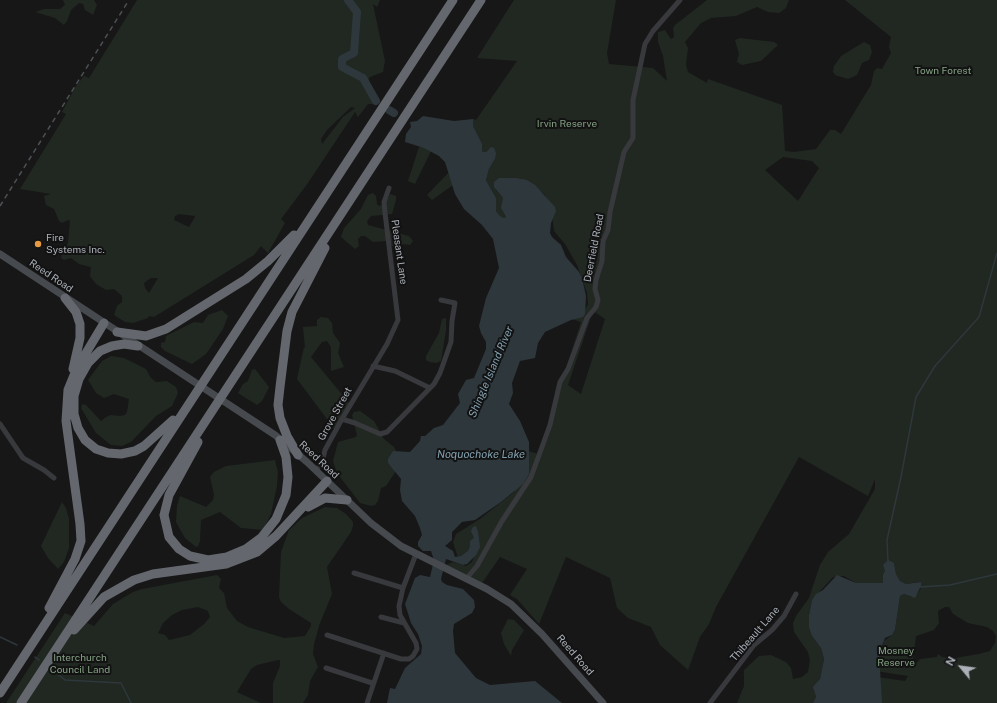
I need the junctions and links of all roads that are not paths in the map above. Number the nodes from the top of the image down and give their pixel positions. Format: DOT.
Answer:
graph roads {
  1 [pos="453,0"];
  2 [pos="481,0"];
  3 [pos="676,0"];
  4 [pos="680,0"];
  5 [pos="674,7"];
  6 [pos="389,188"];
  7 [pos="350,199"];
  8 [pos="312,214"];
  9 [pos="0,254"];
  10 [pos="65,298"];
  11 [pos="441,300"];
  12 [pos="398,320"];
  13 [pos="104,323"];
  14 [pos="117,332"];
  15 [pos="138,346"];
  16 [pos="373,366"];
  17 [pos="70,384"];
  18 [pos="430,388"];
  19 [pos="223,393"];
  20 [pos="187,407"];
  21 [pos="342,419"];
  22 [pos="0,424"];
  23 [pos="280,440"];
  24 [pos="298,454"];
  25 [pos="316,470"];
  26 [pos="54,478"];
  27 [pos="327,481"];
  28 [pos="347,500"];
  29 [pos="298,513"];
  30 [pos="416,554"];
  31 [pos="354,573"];
  32 [pos="466,579"];
  33 [pos="403,588"];
  34 [pos="796,594"];
  35 [pos="381,617"];
  36 [pos="404,623"];
  37 [pos="327,635"];
  38 [pos="29,649"];
  39 [pos="384,653"];
  40 [pos="48,662"];
  41 [pos="326,668"];
  42 [pos="372,683"];
  43 [pos="0,693"];
  44 [pos="21,703"];
  45 [pos="367,703"];
  46 [pos="603,703"];
  47 [pos="710,703"];
  1 -- 8 [label="highway"];
  2 -- 7 [label="highway"];
  3 -- 5 [label="street"];
  4 -- 5 [label="street, Deerfield Road"];
  5 -- 32 [label="street, Deerfield Road"];
  6 -- 12 [label="street, Pleasant Lane"];
  7 -- 19 [label="highway"];
  7 -- 24 [label="highway"];
  8 -- 14 [label="highway"];
  8 -- 20 [label="highway"];
  9 -- 10 [label="street, Reed Road"];
  10 -- 13 [label="street, Reed Road"];
  10 -- 17 [label="highway"];
  11 -- 18 [label="street"];
  12 -- 16 [label="street, Grove Street"];
  13 -- 14 [label="street, Reed Road"];
  13 -- 17 [label="highway"];
  14 -- 15 [label="street, Reed Road"];
  15 -- 20 [label="highway"];
  15 -- 23 [label="street, Reed Road"];
  16 -- 18 [label="street"];
  16 -- 21 [label="street, Grove Street"];
  17 -- 38 [label="highway"];
  18 -- 21 [label="street"];
  19 -- 23 [label="highway"];
  19 -- 40 [label="highway"];
  20 -- 38 [label="highway"];
  21 -- 25 [label="street, Grove Street"];
  22 -- 26 [label="street"];
  23 -- 24 [label="street, Reed Road"];
  24 -- 25 [label="street, Reed Road"];
  25 -- 27 [label="street, Reed Road"];
  27 -- 28 [label="street, Reed Road"];
  27 -- 29 [label="highway"];
  28 -- 29 [label="highway"];
  28 -- 30 [label="street, Reed Road"];
  29 -- 40 [label="highway"];
  30 -- 32 [label="street, Reed Road"];
  30 -- 33 [label="street"];
  31 -- 33 [label="street"];
  32 -- 46 [label="street, Reed Road"];
  33 -- 36 [label="street"];
  34 -- 47 [label="street, Thibeault Lane"];
  35 -- 36 [label="street"];
  36 -- 39 [label="street"];
  37 -- 39 [label="street"];
  38 -- 43 [label="highway"];
  39 -- 42 [label="street"];
  40 -- 44 [label="highway"];
  41 -- 42 [label="street"];
  42 -- 45 [label="street"];
}
